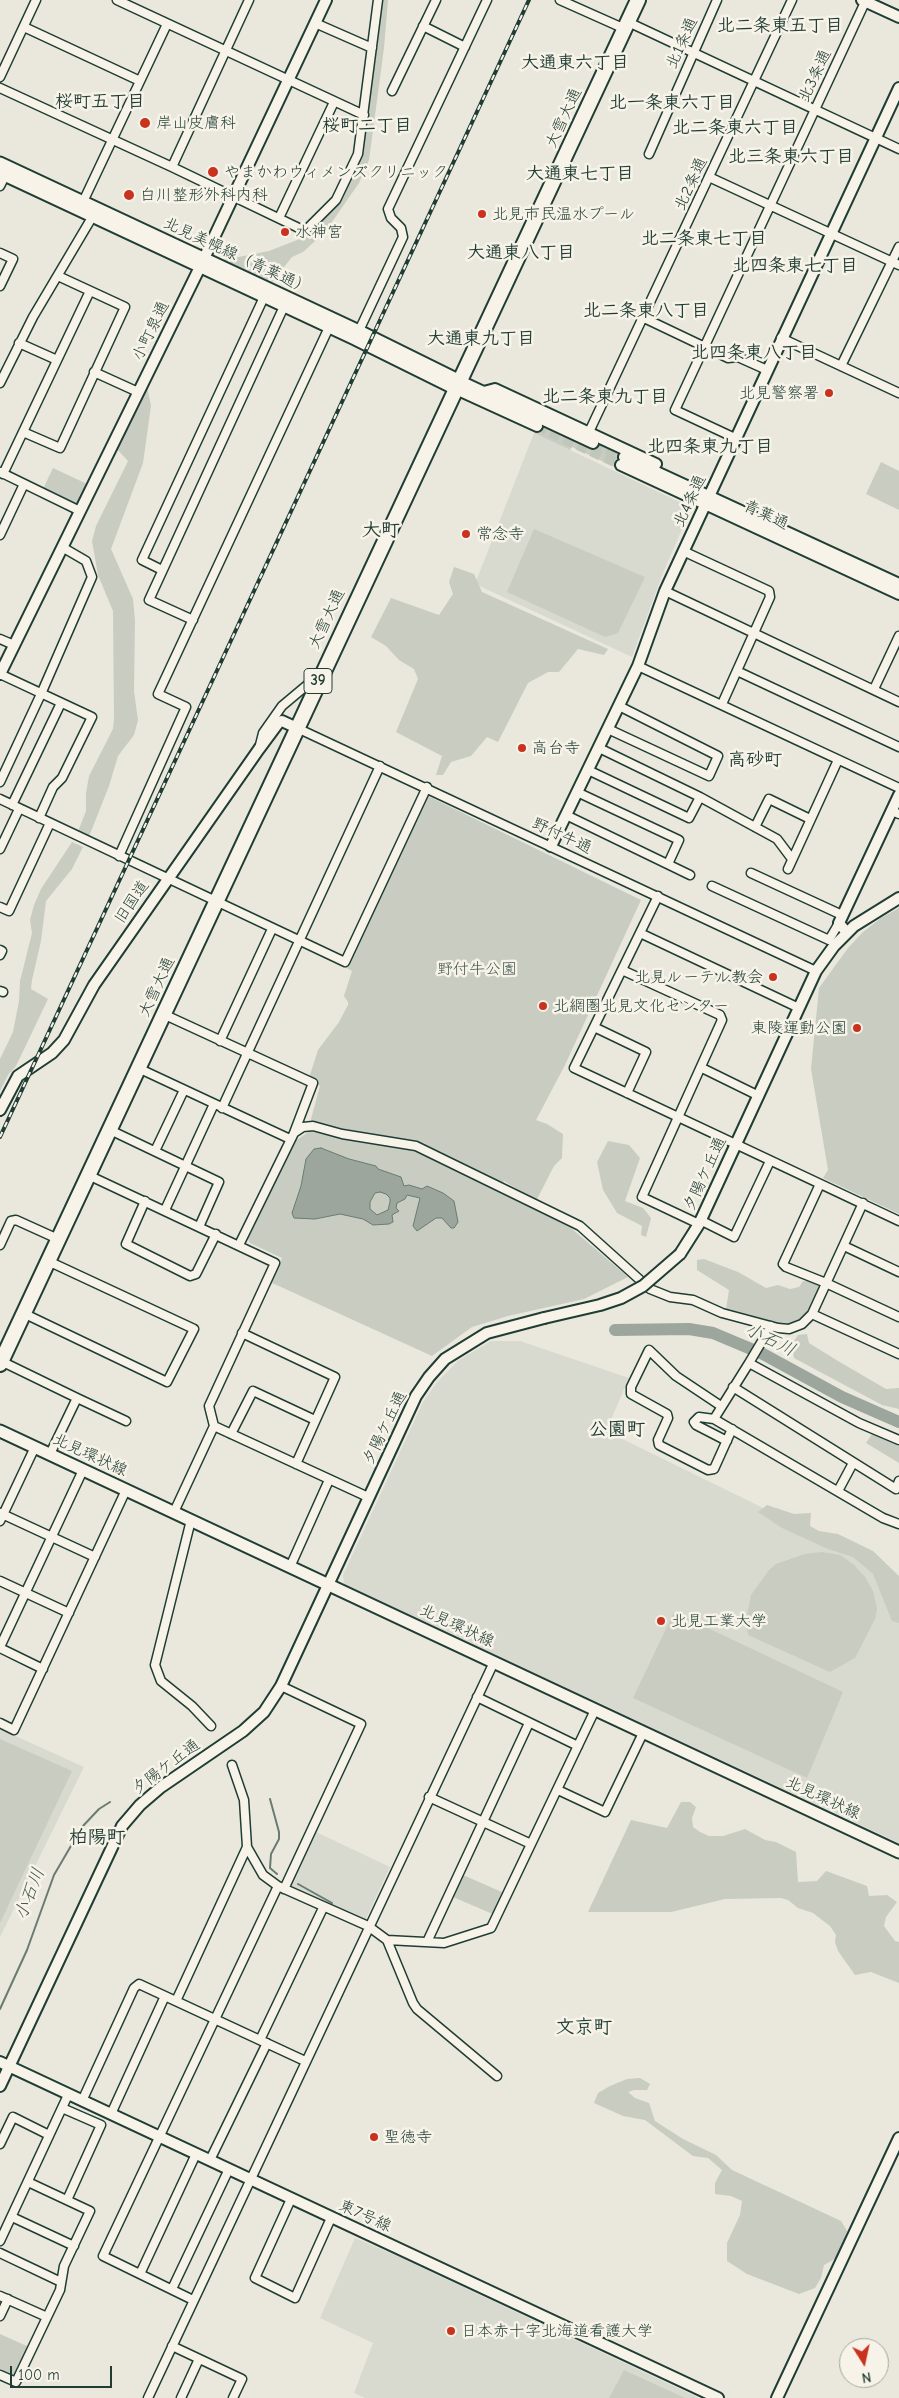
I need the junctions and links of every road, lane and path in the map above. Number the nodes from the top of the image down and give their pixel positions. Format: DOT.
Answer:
graph roads {
  1 [pos="36,0"];
  2 [pos="117,0"];
  3 [pos="249,0"];
  4 [pos="326,0"];
  5 [pos="378,0"];
  6 [pos="436,0"];
  7 [pos="488,0"];
  8 [pos="560,0"];
  9 [pos="638,0"];
  10 [pos="717,0"];
  11 [pos="792,0"];
  12 [pos="865,1"];
  13 [pos="131,3"];
  14 [pos="899,17"];
  15 [pos="315,23"];
  16 [pos="166,24"];
  17 [pos="423,26"];
  18 [pos="626,26"];
  19 [pos="24,27"];
  20 [pos="465,47"];
  21 [pos="372,48"];
  22 [pos="225,50"];
  23 [pos="693,51"];
  24 [pos="0,77"];
  25 [pos="288,80"];
  26 [pos="754,80"];
  27 [pos="140,81"];
  28 [pos="0,88"];
  29 [pos="899,88"];
  30 [pos="392,90"];
  31 [pos="334,102"];
  32 [pos="814,109"];
  33 [pos="364,115"];
  34 [pos="875,138"];
  35 [pos="112,139"];
  36 [pos="899,149"];
  37 [pos="649,154"];
  38 [pos="172,166"];
  39 [pos="3,173"];
  40 [pos="710,177"];
  41 [pos="233,196"];
  42 [pos="770,204"];
  43 [pos="81,206"];
  44 [pos="95,212"];
  45 [pos="279,218"];
  46 [pos="831,234"];
  47 [pos="899,247"];
  48 [pos="0,253"];
  49 [pos="202,263"];
  50 [pos="896,263"];
  51 [pos="58,276"];
  52 [pos="0,286"];
  53 [pos="90,291"];
  54 [pos="264,297"];
  55 [pos="286,302"];
  56 [pos="644,318"];
  57 [pos="331,323"];
  58 [pos="357,335"];
  59 [pos="781,338"];
  60 [pos="19,343"];
  61 [pos="703,346"];
  62 [pos="57,360"];
  63 [pos="841,366"];
  64 [pos="767,370"];
  65 [pos="94,372"];
  66 [pos="0,383"];
  67 [pos="458,385"];
  68 [pos="138,392"];
  69 [pos="484,392"];
  70 [pos="899,393"];
  71 [pos="537,426"];
  72 [pos="23,432"];
  73 [pos="589,432"];
  74 [pos="735,438"];
  75 [pos="593,443"];
  76 [pos="623,461"];
  77 [pos="1,473"];
  78 [pos="24,484"];
  79 [pos="707,500"];
  80 [pos="80,510"];
  81 [pos="1,530"];
  82 [pos="62,548"];
  83 [pos="684,551"];
  84 [pos="162,570"];
  85 [pos="899,584"];
  86 [pos="664,592"];
  87 [pos="899,594"];
  88 [pos="193,620"];
  89 [pos="754,635"];
  90 [pos="899,636"];
  91 [pos="0,639"];
  92 [pos="14,645"];
  93 [pos="638,666"];
  94 [pos="737,671"];
  95 [pos="322,673"];
  96 [pos="0,674"];
  97 [pos="874,689"];
  98 [pos="42,694"];
  99 [pos="899,702"];
  100 [pos="61,703"];
  101 [pos="722,704"];
  102 [pos="619,706"];
  103 [pos="297,728"];
  104 [pos="608,729"];
  105 [pos="899,746"];
  106 [pos="599,748"];
  107 [pos="259,749"];
  108 [pos="838,760"];
  109 [pos="380,766"];
  110 [pos="588,770"];
  111 [pos="0,782"];
  112 [pos="427,787"];
  113 [pos="899,788"];
  114 [pos="577,792"];
  115 [pos="899,795"];
  116 [pos="700,797"];
  117 [pos="0,799"];
  118 [pos="16,807"];
  119 [pos="895,813"];
  120 [pos="566,815"];
  121 [pos="39,818"];
  122 [pos="810,819"];
  123 [pos="50,823"];
  124 [pos="756,827"];
  125 [pos="551,846"];
  126 [pos="0,849"];
  127 [pos="119,856"];
  128 [pos="792,859"];
  129 [pos="668,864"];
  130 [pos="788,869"];
  131 [pos="752,873"];
  132 [pos="690,875"];
  133 [pos="167,878"];
  134 [pos="712,886"];
  135 [pos="658,896"];
  136 [pos="899,898"];
  137 [pos="216,902"];
  138 [pos="0,907"];
  139 [pos="841,919"];
  140 [pos="272,929"];
  141 [pos="847,933"];
  142 [pos="640,934"];
  143 [pos="299,941"];
  144 [pos="0,950"];
  145 [pos="0,955"];
  146 [pos="622,970"];
  147 [pos="816,971"];
  148 [pos="799,1008"];
  149 [pos="163,1014"];
  150 [pos="594,1027"];
  151 [pos="220,1041"];
  152 [pos="247,1053"];
  153 [pos="138,1068"];
  154 [pos="702,1068"];
  155 [pos="184,1090"];
  156 [pos="626,1093"];
  157 [pos="759,1096"];
  158 [pos="214,1104"];
  159 [pos="222,1108"];
  160 [pos="0,1110"];
  161 [pos="679,1118"];
  162 [pos="110,1130"];
  163 [pos="292,1136"];
  164 [pos="735,1145"];
  165 [pos="154,1151"];
  166 [pos="770,1161"];
  167 [pos="185,1165"];
  168 [pos="88,1175"];
  169 [pos="820,1184"];
  170 [pos="145,1201"];
  171 [pos="863,1203"];
  172 [pos="164,1210"];
  173 [pos="899,1220"];
  174 [pos="699,1222"];
  175 [pos="199,1227"];
  176 [pos="216,1234"];
  177 [pos="58,1239"];
  178 [pos="0,1245"];
  179 [pos="239,1245"];
  180 [pos="844,1246"];
  181 [pos="48,1261"];
  182 [pos="899,1272"];
  183 [pos="826,1283"];
  184 [pos="23,1313"];
  185 [pos="812,1314"];
  186 [pos="899,1317"];
  187 [pos="772,1326"];
  188 [pos="242,1333"];
  189 [pos="899,1354"];
  190 [pos="751,1360"];
  191 [pos="1,1362"];
  192 [pos="733,1387"];
  193 [pos="78,1398"];
  194 [pos="721,1406"];
  195 [pos="714,1419"];
  196 [pos="316,1420"];
  197 [pos="126,1421"];
  198 [pos="214,1426"];
  199 [pos="732,1430"];
  200 [pos="0,1431"];
  201 [pos="231,1434"];
  202 [pos="899,1440"];
  203 [pos="727,1441"];
  204 [pos="35,1447"];
  205 [pos="50,1454"];
  206 [pos="853,1463"];
  207 [pos="296,1464"];
  208 [pos="83,1470"];
  209 [pos="330,1480"];
  210 [pos="899,1481"];
  211 [pos="841,1486"];
  212 [pos="126,1490"];
  213 [pos="368,1497"];
  214 [pos="174,1512"];
  215 [pos="1,1516"];
  216 [pos="191,1520"];
  217 [pos="899,1524"];
  218 [pos="52,1537"];
  219 [pos="95,1557"];
  220 [pos="290,1567"];
  221 [pos="0,1581"];
  222 [pos="327,1584"];
  223 [pos="26,1593"];
  224 [pos="68,1613"];
  225 [pos="0,1647"];
  226 [pos="494,1662"];
  227 [pos="43,1669"];
  228 [pos="281,1686"];
  229 [pos="477,1697"];
  230 [pos="595,1710"];
  231 [pos="0,1723"];
  232 [pos="529,1723"];
  233 [pos="212,1726"];
  234 [pos="643,1733"];
  235 [pos="578,1746"];
  236 [pos="232,1765"];
  237 [pos="558,1790"];
  238 [pos="429,1797"];
  239 [pos="484,1823"];
  240 [pos="531,1844"];
  241 [pos="247,1847"];
  242 [pos="899,1852"];
  243 [pos="281,1888"];
  244 [pos="323,1908"];
  245 [pos="368,1926"];
  246 [pos="387,1940"];
  247 [pos="427,1942"];
  248 [pos="165,1996"];
  249 [pos="176,2001"];
  250 [pos="215,2019"];
  251 [pos="263,2042"];
  252 [pos="305,2061"];
  253 [pos="5,2064"];
  254 [pos="497,2076"];
  255 [pos="0,2086"];
  256 [pos="68,2095"];
  257 [pos="82,2101"];
  258 [pos="62,2108"];
  259 [pos="110,2114"];
  260 [pos="49,2135"];
  261 [pos="160,2137"];
  262 [pos="899,2138"];
  263 [pos="0,2144"];
  264 [pos="196,2154"];
  265 [pos="210,2160"];
  266 [pos="230,2169"];
  267 [pos="251,2179"];
  268 [pos="28,2182"];
  269 [pos="291,2199"];
  270 [pos="67,2200"];
  271 [pos="12,2217"];
  272 [pos="332,2218"];
  273 [pos="0,2241"];
  274 [pos="74,2246"];
  275 [pos="0,2253"];
  276 [pos="140,2274"];
  277 [pos="61,2282"];
  278 [pos="172,2289"];
  279 [pos="0,2296"];
  280 [pos="8,2299"];
  281 [pos="193,2300"];
  282 [pos="0,2316"];
  283 [pos="47,2317"];
  284 [pos="172,2346"];
  285 [pos="199,2359"];
  286 [pos="0,2375"];
  287 [pos="148,2398"];
  288 [pos="181,2398"];
  289 [pos="232,2398"];
  290 [pos="718,2398"];
  291 [pos="777,2398"];
  1 -- 19 [label="street"];
  2 -- 13 [label="street"];
  3 -- 22 [label="street"];
  4 -- 15 [label="street, 小町泉通"];
  5 -- 21 [label="street"];
  6 -- 17 [label="street"];
  7 -- 20 [label="street"];
  8 -- 18 [label="street"];
  9 -- 18 [label="highway, 大雪大通 / 39"];
  10 -- 23 [label="street, 北1条通"];
  11 -- 26 [label="street, 北2条通"];
  12 -- 14 [label="street"];
  12 -- 32 [label="street, 北3条通"];
  13 -- 16 [label="street"];
  15 -- 21 [label="street"];
  15 -- 25 [label="street, 小町泉通"];
  16 -- 22 [label="street"];
  16 -- 27 [label="street"];
  17 -- 20 [label="street"];
  17 -- 30 [label="street"];
  18 -- 23 [label="street"];
  18 -- 67 [label="highway, 大雪大通 / 39"];
  19 -- 24 [label="street"];
  19 -- 27 [label="street"];
  20 -- 58 [label="street"];
  21 -- 33 [label="street"];
  22 -- 25 [label="street"];
  22 -- 38 [label="street"];
  23 -- 26 [label="street"];
  23 -- 37 [label="street, 北1条通"];
  25 -- 31 [label="street"];
  25 -- 41 [label="street, 小町泉通"];
  26 -- 32 [label="street"];
  26 -- 40 [label="street, 北2条通"];
  27 -- 35 [label="street"];
  28 -- 35 [label="street"];
  29 -- 34 [label="street, 北4条通"];
  31 -- 33 [label="street"];
  31 -- 45 [label="street"];
  32 -- 34 [label="street"];
  32 -- 42 [label="street, 北3条通"];
  33 -- 45 [label="street"];
  34 -- 36 [label="street"];
  34 -- 46 [label="street, 北4条通"];
  35 -- 38 [label="street"];
  35 -- 43 [label="street"];
  38 -- 41 [label="street"];
  39 -- 43 [label="main road, 北見美幌線（青葉通）"];
  40 -- 42 [label="street"];
  40 -- 56 [label="street, 北2条通"];
  41 -- 45 [label="street"];
  41 -- 49 [label="street, 小町泉通"];
  42 -- 46 [label="street"];
  42 -- 61 [label="street, 北3条通"];
  43 -- 44 [label="main road, 北見美幌線（青葉通）"];
  44 -- 49 [label="main road, 北見美幌線（青葉通）"];
  44 -- 51 [label="street"];
  46 -- 50 [label="street"];
  46 -- 59 [label="street, 北4条通"];
  47 -- 50 [label="street"];
  48 -- 52 [label="street"];
  49 -- 54 [label="main road, 北見美幌線（青葉通）"];
  49 -- 55 [label="main road, 北見美幌線（青葉通）"];
  49 -- 68 [label="street, 小町泉通"];
  50 -- 63 [label="street"];
  51 -- 53 [label="street"];
  51 -- 60 [label="street"];
  53 -- 62 [label="street"];
  53 -- 65 [label="street"];
  54 -- 55 [label="main road, 北見美幌線（青葉通）"];
  54 -- 84 [label="street"];
  55 -- 57 [label="main road, 北見美幌線（青葉通）"];
  55 -- 84 [label="street"];
  56 -- 61 [label="street"];
  56 -- 73 [label="street, 北2条通"];
  57 -- 58 [label="main road, 北見美幌線（青葉通）"];
  57 -- 88 [label="street"];
  58 -- 67 [label="main road, 北見美幌線（青葉通）"];
  59 -- 63 [label="street"];
  59 -- 64 [label="street, 北4条通"];
  60 -- 62 [label="street"];
  60 -- 66 [label="street"];
  61 -- 64 [label="street"];
  61 -- 74 [label="street, 北3条通"];
  62 -- 72 [label="street"];
  63 -- 70 [label="street"];
  64 -- 74 [label="street, 北4条通"];
  65 -- 68 [label="street"];
  65 -- 72 [label="street"];
  67 -- 69 [label="street"];
  67 -- 71 [label="street"];
  67 -- 95 [label="highway, 大雪大通 / 39"];
  68 -- 80 [label="street, 小町泉通"];
  69 -- 73 [label="street"];
  69 -- 75 [label="street"];
  72 -- 77 [label="street"];
  73 -- 79 [label="street"];
  74 -- 79 [label="street, 北4条通"];
  76 -- 79 [label="street, 青葉通"];
  77 -- 78 [label="street"];
  78 -- 80 [label="street"];
  78 -- 81 [label="street"];
  79 -- 83 [label="street, 北4条通"];
  79 -- 85 [label="street, 青葉通"];
  79 -- 87 [label="street, 青葉通"];
  80 -- 82 [label="street, 小町泉通"];
  82 -- 92 [label="street, 小町泉通"];
  82 -- 98 [label="street"];
  83 -- 86 [label="street, 北4条通"];
  83 -- 89 [label="street"];
  84 -- 88 [label="street"];
  86 -- 89 [label="street"];
  86 -- 93 [label="street, 北4条通"];
  88 -- 127 [label="street"];
  89 -- 94 [label="street"];
  89 -- 97 [label="street"];
  90 -- 97 [label="street"];
  91 -- 92 [label="street"];
  92 -- 96 [label="street, 小町泉通"];
  93 -- 101 [label="street"];
  93 -- 102 [label="street, 北4条通"];
  94 -- 101 [label="street"];
  94 -- 105 [label="street"];
  95 -- 103 [label="highway, 大雪大通 / 39"];
  95 -- 107 [label="street"];
  96 -- 98 [label="street"];
  97 -- 99 [label="street"];
  98 -- 100 [label="street"];
  98 -- 111 [label="street"];
  100 -- 118 [label="street"];
  100 -- 121 [label="street"];
  101 -- 108 [label="street"];
  102 -- 104 [label="street, 北4条通"];
  102 -- 104 [label="street"];
  103 -- 107 [label="street, 旧国道"];
  103 -- 109 [label="street, 野付牛通"];
  103 -- 137 [label="highway, 大雪大通 / 39"];
  104 -- 106 [label="street, 北4条通"];
  106 -- 110 [label="street, 北4条通"];
  106 -- 116 [label="street"];
  107 -- 133 [label="street, 旧国道"];
  108 -- 113 [label="street"];
  108 -- 122 [label="street"];
  109 -- 112 [label="street, 野付牛通"];
  109 -- 143 [label="street"];
  110 -- 114 [label="street, 北4条通"];
  110 -- 116 [label="street"];
  112 -- 125 [label="street, 野付牛通"];
  112 -- 143 [label="street"];
  114 -- 120 [label="street, 北4条通"];
  114 -- 129 [label="street"];
  115 -- 119 [label="street"];
  116 -- 124 [label="street"];
  117 -- 118 [label="street"];
  118 -- 121 [label="street"];
  118 -- 126 [label="street"];
  119 -- 139 [label="street"];
  120 -- 125 [label="street, 北4条通"];
  120 -- 129 [label="street"];
  121 -- 123 [label="street"];
  122 -- 124 [label="street"];
  122 -- 128 [label="street"];
  123 -- 127 [label="street"];
  123 -- 138 [label="street"];
  124 -- 128 [label="street"];
  125 -- 135 [label="street, 野付牛通"];
  127 -- 133 [label="street"];
  128 -- 130 [label="street"];
  129 -- 132 [label="street"];
  131 -- 139 [label="street"];
  133 -- 137 [label="street"];
  133 -- 160 [label="street, 旧国道"];
  134 -- 139 [label="street"];
  135 -- 142 [label="street"];
  135 -- 147 [label="street, 野付牛通"];
  136 -- 141 [label="street, 夕陽ケ丘通"];
  137 -- 140 [label="street"];
  137 -- 149 [label="highway, 大雪大通 / 39"];
  139 -- 141 [label="street"];
  140 -- 143 [label="street"];
  140 -- 151 [label="street"];
  141 -- 147 [label="street, 夕陽ケ丘通"];
  142 -- 146 [label="street"];
  142 -- 148 [label="street"];
  143 -- 152 [label="street"];
  144 -- 145 [label="street"];
  146 -- 150 [label="street"];
  146 -- 154 [label="street"];
  147 -- 148 [label="street, 夕陽ケ丘通"];
  148 -- 157 [label="street, 夕陽ケ丘通"];
  149 -- 151 [label="street"];
  149 -- 153 [label="highway, 大雪大通 / 39"];
  150 -- 156 [label="street"];
  150 -- 156 [label="street"];
  151 -- 152 [label="street"];
  152 -- 159 [label="street"];
  152 -- 163 [label="street"];
  153 -- 155 [label="street"];
  153 -- 162 [label="highway, 大雪大通 / 39"];
  154 -- 157 [label="street"];
  154 -- 161 [label="street"];
  155 -- 158 [label="street"];
  155 -- 165 [label="street"];
  156 -- 161 [label="street"];
  157 -- 164 [label="street, 夕陽ケ丘通"];
  158 -- 159 [label="street"];
  158 -- 167 [label="street"];
  159 -- 163 [label="street"];
  161 -- 164 [label="street"];
  161 -- 174 [label="street"];
  162 -- 165 [label="street"];
  162 -- 168 [label="highway, 大雪大通 / 39"];
  163 -- 179 [label="street"];
  163 -- 187 [label="street"];
  164 -- 166 [label="street"];
  164 -- 174 [label="street, 夕陽ケ丘通"];
  165 -- 167 [label="street"];
  166 -- 169 [label="street"];
  166 -- 174 [label="street"];
  167 -- 172 [label="street"];
  167 -- 175 [label="street"];
  168 -- 170 [label="street"];
  168 -- 177 [label="highway, 大雪大通 / 39"];
  169 -- 171 [label="street"];
  169 -- 183 [label="street"];
  170 -- 172 [label="street"];
  170 -- 176 [label="street"];
  171 -- 173 [label="street"];
  171 -- 180 [label="street"];
  172 -- 175 [label="street"];
  174 -- 213 [label="street, 夕陽ケ丘通, bridge"];
  175 -- 176 [label="street"];
  176 -- 179 [label="street"];
  177 -- 178 [label="street"];
  177 -- 181 [label="highway, 大雪大通 / 39"];
  179 -- 188 [label="street"];
  180 -- 182 [label="street"];
  180 -- 183 [label="street"];
  181 -- 184 [label="highway, 大雪大通 / 39"];
  181 -- 184 [label="street"];
  183 -- 185 [label="street"];
  183 -- 186 [label="street"];
  184 -- 191 [label="highway, 大雪大通 / 39"];
  185 -- 187 [label="street"];
  185 -- 189 [label="street"];
  187 -- 190 [label="street"];
  188 -- 196 [label="street"];
  188 -- 198 [label="street"];
  190 -- 192 [label="street"];
  190 -- 202 [label="street"];
  191 -- 193 [label="street"];
  192 -- 194 [label="street"];
  192 -- 206 [label="street"];
  193 -- 197 [label="street"];
  193 -- 205 [label="street"];
  194 -- 195 [label="street"];
  194 -- 203 [label="street"];
  195 -- 199 [label="street"];
  195 -- 203 [label="street"];
  196 -- 201 [label="street"];
  196 -- 207 [label="street"];
  198 -- 201 [label="street"];
  198 -- 214 [label="street"];
  199 -- 203 [label="street"];
  199 -- 211 [label="street"];
  200 -- 204 [label="main road, 北見環状線"];
  201 -- 207 [label="street"];
  204 -- 205 [label="main road, 北見環状線"];
  204 -- 215 [label="street"];
  205 -- 208 [label="main road, 北見環状線"];
  206 -- 210 [label="street"];
  206 -- 211 [label="street"];
  207 -- 209 [label="street"];
  208 -- 212 [label="main road, 北見環状線"];
  208 -- 218 [label="street"];
  209 -- 213 [label="street"];
  209 -- 220 [label="street"];
  211 -- 217 [label="street"];
  212 -- 214 [label="main road, 北見環状線"];
  212 -- 219 [label="street"];
  213 -- 222 [label="street, 夕陽ケ丘通"];
  214 -- 216 [label="main road, 北見環状線"];
  215 -- 218 [label="street"];
  216 -- 220 [label="main road, 北見環状線"];
  216 -- 233 [label="street"];
  218 -- 219 [label="street"];
  218 -- 223 [label="street"];
  219 -- 224 [label="street"];
  220 -- 222 [label="main road, 北見環状線"];
  221 -- 223 [label="street"];
  222 -- 226 [label="main road, 北見環状線"];
  222 -- 228 [label="street, 夕陽ケ丘通"];
  223 -- 224 [label="street"];
  223 -- 225 [label="street"];
  224 -- 227 [label="street"];
  225 -- 227 [label="street"];
  226 -- 229 [label="street"];
  226 -- 230 [label="main road, 北見環状線"];
  227 -- 231 [label="street"];
  228 -- 243 [label="street"];
  228 -- 253 [label="street, 夕陽ケ丘通"];
  229 -- 232 [label="street"];
  229 -- 238 [label="street"];
  230 -- 234 [label="main road, 北見環状線"];
  230 -- 235 [label="street"];
  232 -- 235 [label="street"];
  232 -- 239 [label="street"];
  234 -- 237 [label="street"];
  234 -- 242 [label="main road, 北見環状線"];
  235 -- 237 [label="street"];
  236 -- 241 [label="street"];
  237 -- 240 [label="street"];
  238 -- 239 [label="street"];
  238 -- 245 [label="street"];
  239 -- 240 [label="street"];
  239 -- 247 [label="street"];
  240 -- 247 [label="street"];
  241 -- 243 [label="street"];
  241 -- 249 [label="street"];
  243 -- 244 [label="street"];
  243 -- 250 [label="street"];
  244 -- 245 [label="street"];
  244 -- 251 [label="street"];
  245 -- 246 [label="street"];
  245 -- 252 [label="street"];
  246 -- 247 [label="street"];
  246 -- 254 [label="street"];
  248 -- 249 [label="street"];
  248 -- 257 [label="street"];
  248 -- 259 [label="street"];
  249 -- 250 [label="street"];
  250 -- 251 [label="street"];
  250 -- 261 [label="street"];
  251 -- 252 [label="street"];
  251 -- 265 [label="street"];
  252 -- 267 [label="street"];
  253 -- 255 [label="street, 夕陽ケ丘通"];
  253 -- 256 [label="street, 東7号線"];
  256 -- 257 [label="street, 東7号線"];
  256 -- 258 [label="street"];
  257 -- 259 [label="street, 東7号線"];
  258 -- 260 [label="street"];
  258 -- 270 [label="street"];
  259 -- 261 [label="street, 東7号線"];
  260 -- 263 [label="street"];
  260 -- 268 [label="street"];
  261 -- 264 [label="street, 東7号線"];
  261 -- 276 [label="street"];
  262 -- 291 [label="street"];
  264 -- 265 [label="street, 東7号線"];
  264 -- 276 [label="street"];
  265 -- 266 [label="street, 東7号線"];
  266 -- 267 [label="street, 東7号線"];
  266 -- 278 [label="street"];
  267 -- 269 [label="street, 東7号線"];
  267 -- 281 [label="street"];
  268 -- 270 [label="street"];
  268 -- 271 [label="street"];
  269 -- 272 [label="street, 東7号線"];
  269 -- 272 [label="street"];
  270 -- 274 [label="street"];
  271 -- 273 [label="street"];
  271 -- 274 [label="street"];
  272 -- 290 [label="street, 東7号線"];
  274 -- 277 [label="street"];
  275 -- 277 [label="street"];
  276 -- 278 [label="street"];
  277 -- 283 [label="street"];
  278 -- 281 [label="street"];
  279 -- 280 [label="street"];
  280 -- 282 [label="street"];
  280 -- 283 [label="street"];
  281 -- 284 [label="street"];
  283 -- 286 [label="street"];
  284 -- 285 [label="street"];
  284 -- 287 [label="street"];
  285 -- 288 [label="street"];
  285 -- 289 [label="street"];
}
